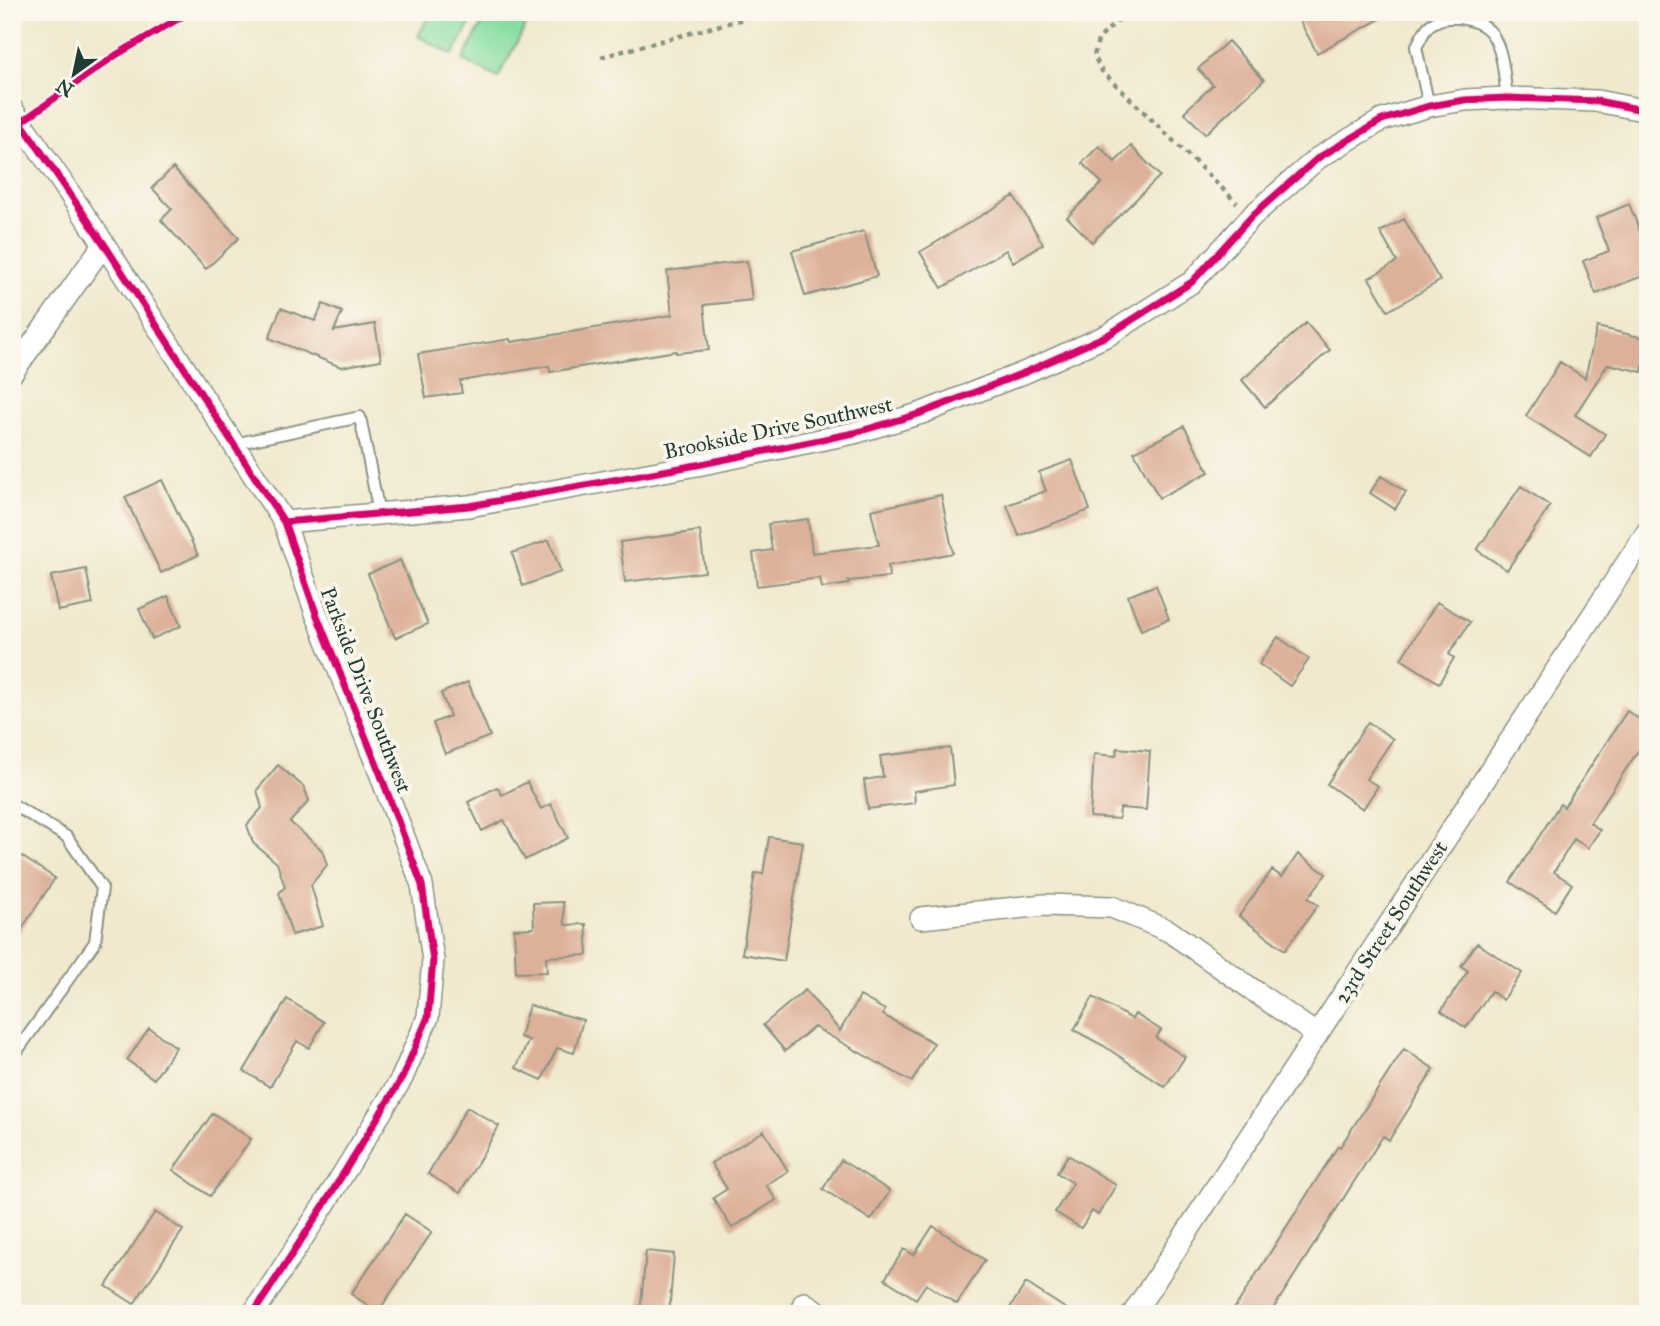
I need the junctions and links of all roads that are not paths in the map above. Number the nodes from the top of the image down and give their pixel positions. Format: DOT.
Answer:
graph roads {
  1 [pos="1507,98"];
  2 [pos="1429,106"];
  3 [pos="12,109"];
  4 [pos="1648,111"];
  5 [pos="104,244"];
  6 [pos="12,373"];
  7 [pos="234,444"];
  8 [pos="379,513"];
  9 [pos="284,522"];
  10 [pos="1648,531"];
  11 [pos="12,804"];
  12 [pos="920,918"];
  13 [pos="1317,1035"];
  14 [pos="12,1058"];
  15 [pos="253,1314"];
  16 [pos="1133,1314"];
  1 -- 2 [label="street, Brookside Drive Southwest"];
  1 -- 2 [label="lane"];
  1 -- 4 [label="street, Brookside Drive Southwest"];
  2 -- 8 [label="street, Brookside Drive Southwest"];
  3 -- 5 [label="street, Parkside Drive Southwest"];
  5 -- 6 [label="street"];
  5 -- 7 [label="street, Parkside Drive Southwest"];
  7 -- 8 [label="lane"];
  7 -- 9 [label="street, Parkside Drive Southwest"];
  8 -- 9 [label="street, Brookside Drive Southwest"];
  9 -- 15 [label="street, Parkside Drive Southwest"];
  10 -- 13 [label="street, 23rd Street Southwest"];
  11 -- 14 [label="lane"];
  12 -- 13 [label="street"];
  13 -- 16 [label="street, 23rd Street Southwest"];
}
